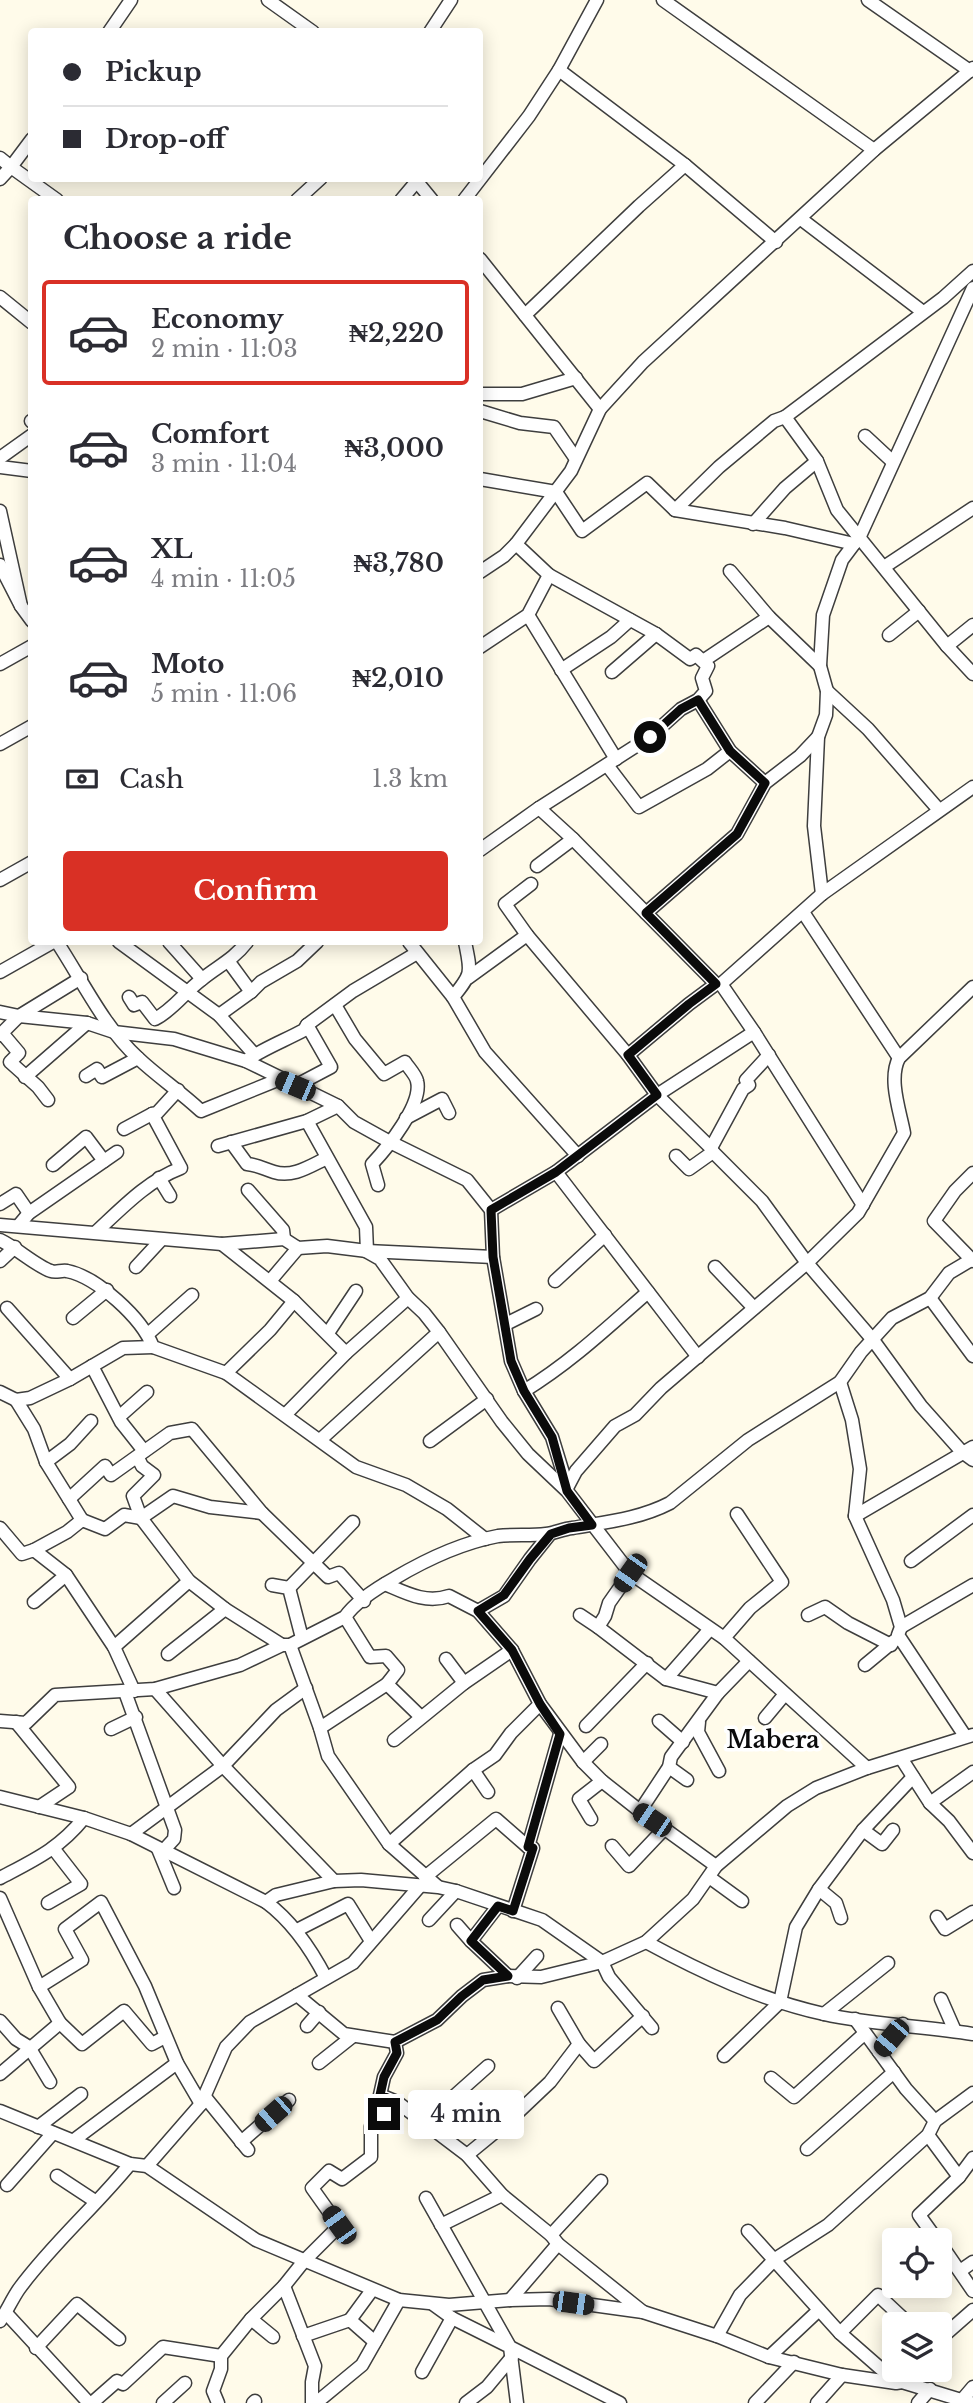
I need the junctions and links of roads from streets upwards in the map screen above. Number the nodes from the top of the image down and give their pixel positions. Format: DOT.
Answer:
graph roads {
  1 [pos="131,0"];
  2 [pos="268,0"];
  3 [pos="451,0"];
  4 [pos="597,0"];
  5 [pos="663,0"];
  6 [pos="868,0"];
  7 [pos="112,28"];
  8 [pos="307,28"];
  9 [pos="433,28"];
  10 [pos="559,70"];
  11 [pos="971,70"];
  12 [pos="28,144"];
  13 [pos="874,150"];
  14 [pos="0,158"];
  15 [pos="685,165"];
  16 [pos="11,167"];
  17 [pos="483,175"];
  18 [pos="0,179"];
  19 [pos="28,179"];
  20 [pos="32,182"];
  21 [pos="317,182"];
  22 [pos="418,182"];
  23 [pos="478,182"];
  24 [pos="51,196"];
  25 [pos="301,196"];
  26 [pos="429,196"];
  27 [pos="467,196"];
  28 [pos="801,219"];
  29 [pos="776,242"];
  30 [pos="483,266"];
  31 [pos="973,271"];
  32 [pos="973,288"];
  33 [pos="0,297"];
  34 [pos="923,312"];
  35 [pos="525,315"];
  36 [pos="28,320"];
  37 [pos="576,378"];
  38 [pos="483,394"];
  39 [pos="600,409"];
  40 [pos="483,412"];
  41 [pos="785,417"];
  42 [pos="865,436"];
  43 [pos="28,438"];
  44 [pos="0,458"];
  45 [pos="576,459"];
  46 [pos="817,461"];
  47 [pos="893,462"];
  48 [pos="0,467"];
  49 [pos="28,470"];
  50 [pos="483,480"];
  51 [pos="556,492"];
  52 [pos="973,508"];
  53 [pos="675,510"];
  54 [pos="0,511"];
  55 [pos="753,524"];
  56 [pos="857,540"];
  57 [pos="516,544"];
  58 [pos="0,565"];
  59 [pos="884,567"];
  60 [pos="483,570"];
  61 [pos="730,571"];
  62 [pos="549,575"];
  63 [pos="21,606"];
  64 [pos="919,611"];
  65 [pos="528,615"];
  66 [pos="28,616"];
  67 [pos="769,617"];
  68 [pos="630,620"];
  69 [pos="973,625"];
  70 [pos="656,634"];
  71 [pos="889,635"];
  72 [pos="483,645"];
  73 [pos="947,646"];
  74 [pos="28,648"];
  75 [pos="703,661"];
  76 [pos="0,664"];
  77 [pos="820,666"];
  78 [pos="561,670"];
  79 [pos="612,672"];
  80 [pos="973,674"];
  81 [pos="827,691"];
  82 [pos="698,700"];
  83 [pos="28,728"];
  84 [pos="818,737"];
  85 [pos="0,744"];
  86 [pos="730,751"];
  87 [pos="611,762"];
  88 [pos="765,783"];
  89 [pos="973,787"];
  90 [pos="539,808"];
  91 [pos="940,810"];
  92 [pos="573,839"];
  93 [pos="483,848"];
  94 [pos="28,864"];
  95 [pos="537,866"];
  96 [pos="0,880"];
  97 [pos="531,884"];
  98 [pos="822,894"];
  99 [pos="803,912"];
  100 [pos="646,913"];
  101 [pos="527,935"];
  102 [pos="50,945"];
  103 [pos="57,945"];
  104 [pos="126,945"];
  105 [pos="172,945"];
  106 [pos="243,945"];
  107 [pos="314,945"];
  108 [pos="466,945"];
  109 [pos="413,947"];
  110 [pos="229,962"];
  111 [pos="0,972"];
  112 [pos="81,978"];
  113 [pos="468,978"];
  114 [pos="202,979"];
  115 [pos="718,984"];
  116 [pos="973,987"];
  117 [pos="188,991"];
  118 [pos="251,992"];
  119 [pos="129,997"];
  120 [pos="453,997"];
  121 [pos="335,1005"];
  122 [pos="0,1012"];
  123 [pos="219,1015"];
  124 [pos="19,1016"];
  125 [pos="87,1023"];
  126 [pos="307,1025"];
  127 [pos="114,1032"];
  128 [pos="754,1032"];
  129 [pos="1,1034"];
  130 [pos="628,1055"];
  131 [pos="769,1055"];
  132 [pos="138,1058"];
  133 [pos="250,1058"];
  134 [pos="899,1058"];
  135 [pos="86,1076"];
  136 [pos="25,1077"];
  137 [pos="280,1079"];
  138 [pos="295,1086"];
  139 [pos="178,1090"];
  140 [pos="657,1095"];
  141 [pos="48,1100"];
  142 [pos="338,1106"];
  143 [pos="449,1113"];
  144 [pos="152,1114"];
  145 [pos="405,1119"];
  146 [pos="307,1121"];
  147 [pos="124,1129"];
  148 [pos="231,1142"];
  149 [pos="390,1142"];
  150 [pos="218,1146"];
  151 [pos="712,1150"];
  152 [pos="117,1152"];
  153 [pos="578,1156"];
  154 [pos="676,1156"];
  155 [pos="327,1158"];
  156 [pos="104,1161"];
  157 [pos="53,1165"];
  158 [pos="556,1172"];
  159 [pos="973,1173"];
  160 [pos="159,1178"];
  161 [pos="378,1185"];
  162 [pos="248,1190"];
  163 [pos="170,1196"];
  164 [pos="0,1204"];
  165 [pos="863,1205"];
  166 [pos="491,1210"];
  167 [pos="29,1213"];
  168 [pos="0,1225"];
  169 [pos="19,1225"];
  170 [pos="96,1233"];
  171 [pos="605,1236"];
  172 [pos="284,1239"];
  173 [pos="0,1240"];
  174 [pos="160,1240"];
  175 [pos="222,1244"];
  176 [pos="15,1247"];
  177 [pos="298,1248"];
  178 [pos="365,1251"];
  179 [pos="493,1257"];
  180 [pos="972,1260"];
  181 [pos="0,1261"];
  182 [pos="807,1263"];
  183 [pos="715,1266"];
  184 [pos="136,1267"];
  185 [pos="270,1281"];
  186 [pos="555,1281"];
  187 [pos="107,1290"];
  188 [pos="356,1291"];
  189 [pos="648,1292"];
  190 [pos="192,1295"];
  191 [pos="408,1298"];
  192 [pos="930,1298"];
  193 [pos="294,1301"];
  194 [pos="7,1308"];
  195 [pos="754,1308"];
  196 [pos="536,1309"];
  197 [pos="73,1318"];
  198 [pos="506,1324"];
  199 [pos="439,1332"];
  200 [pos="148,1334"];
  201 [pos="328,1334"];
  202 [pos="873,1340"];
  203 [pos="153,1347"];
  204 [pos="346,1353"];
  205 [pos="973,1356"];
  206 [pos="698,1357"];
  207 [pos="92,1366"];
  208 [pos="226,1373"];
  209 [pos="70,1380"];
  210 [pos="840,1382"];
  211 [pos="524,1391"];
  212 [pos="0,1392"];
  213 [pos="148,1392"];
  214 [pos="487,1399"];
  215 [pos="16,1400"];
  216 [pos="285,1415"];
  217 [pos="120,1416"];
  218 [pos="91,1421"];
  219 [pos="320,1440"];
  220 [pos="430,1441"];
  221 [pos="969,1453"];
  222 [pos="141,1455"];
  223 [pos="46,1462"];
  224 [pos="567,1488"];
  225 [pos="69,1499"];
  226 [pos="262,1513"];
  227 [pos="737,1514"];
  228 [pos="973,1515"];
  229 [pos="855,1516"];
  230 [pos="141,1518"];
  231 [pos="82,1520"];
  232 [pos="353,1522"];
  233 [pos="592,1525"];
  234 [pos="0,1528"];
  235 [pos="551,1534"];
  236 [pos="485,1539"];
  237 [pos="34,1550"];
  238 [pos="911,1561"];
  239 [pos="314,1563"];
  240 [pos="630,1573"];
  241 [pos="66,1575"];
  242 [pos="189,1581"];
  243 [pos="384,1584"];
  244 [pos="272,1585"];
  245 [pos="973,1585"];
  246 [pos="289,1588"];
  247 [pos="364,1601"];
  248 [pos="34,1602"];
  249 [pos="225,1609"];
  250 [pos="478,1611"];
  251 [pos="580,1615"];
  252 [pos="808,1615"];
  253 [pos="345,1618"];
  254 [pos="598,1627"];
  255 [pos="710,1629"];
  256 [pos="897,1636"];
  257 [pos="724,1638"];
  258 [pos="291,1643"];
  259 [pos="114,1647"];
  260 [pos="512,1650"];
  261 [pos="168,1654"];
  262 [pos="446,1659"];
  263 [pos="749,1661"];
  264 [pos="647,1663"];
  265 [pos="865,1665"];
  266 [pos="666,1679"];
  267 [pos="464,1683"];
  268 [pos="387,1684"];
  269 [pos="306,1688"];
  270 [pos="155,1689"];
  271 [pos="129,1692"];
  272 [pos="718,1693"];
  273 [pos="785,1694"];
  274 [pos="540,1704"];
  275 [pos="135,1717"];
  276 [pos="421,1717"];
  277 [pos="765,1718"];
  278 [pos="0,1721"];
  279 [pos="659,1721"];
  280 [pos="699,1721"];
  281 [pos="16,1722"];
  282 [pos="586,1726"];
  283 [pos="111,1728"];
  284 [pos="320,1728"];
  285 [pos="560,1734"];
  286 [pos="969,1735"];
  287 [pos="394,1740"];
  288 [pos="683,1742"];
  289 [pos="601,1744"];
  290 [pos="901,1758"];
  291 [pos="583,1762"];
  292 [pos="223,1766"];
  293 [pos="669,1767"];
  294 [pos="867,1768"];
  295 [pos="473,1770"];
  296 [pos="719,1771"];
  297 [pos="973,1772"];
  298 [pos="913,1777"];
  299 [pos="687,1780"];
  300 [pos="602,1781"];
  301 [pos="488,1792"];
  302 [pos="0,1797"];
  303 [pos="930,1803"];
  304 [pos="39,1807"];
  305 [pos="168,1809"];
  306 [pos="640,1811"];
  307 [pos="84,1818"];
  308 [pos="591,1819"];
  309 [pos="665,1828"];
  310 [pos="863,1830"];
  311 [pos="893,1830"];
  312 [pos="131,1834"];
  313 [pos="389,1844"];
  314 [pos="611,1846"];
  315 [pos="528,1847"];
  316 [pos="53,1848"];
  317 [pos="160,1850"];
  318 [pos="973,1853"];
  319 [pos="712,1872"];
  320 [pos="0,1878"];
  321 [pos="334,1881"];
  322 [pos="422,1882"];
  323 [pos="174,1888"];
  324 [pos="819,1889"];
  325 [pos="456,1892"];
  326 [pos="742,1901"];
  327 [pos="266,1902"];
  328 [pos="48,1903"];
  329 [pos="1,1904"];
  330 [pos="498,1906"];
  331 [pos="513,1911"];
  332 [pos="973,1912"];
  333 [pos="937,1917"];
  334 [pos="841,1919"];
  335 [pos="429,1920"];
  336 [pos="457,1925"];
  337 [pos="297,1930"];
  338 [pos="370,1941"];
  339 [pos="471,1941"];
  340 [pos="646,1942"];
  341 [pos="537,1956"];
  342 [pos="602,1962"];
  343 [pos="888,1963"];
  344 [pos="513,1977"];
  345 [pos="326,1978"];
  346 [pos="39,1987"];
  347 [pos="297,1994"];
  348 [pos="941,1999"];
  349 [pos="780,2002"];
  350 [pos="558,2008"];
  351 [pos="319,2012"];
  352 [pos="824,2014"];
  353 [pos="643,2016"];
  354 [pos="855,2019"];
  355 [pos="0,2021"];
  356 [pos="60,2023"];
  357 [pos="903,2024"];
  358 [pos="307,2026"];
  359 [pos="652,2028"];
  360 [pos="955,2031"];
  361 [pos="864,2034"];
  362 [pos="973,2034"];
  363 [pos="354,2036"];
  364 [pos="165,2038"];
  365 [pos="395,2042"];
  366 [pos="579,2044"];
  367 [pos="29,2047"];
  368 [pos="879,2052"];
  369 [pos="724,2056"];
  370 [pos="177,2063"];
  371 [pos="319,2063"];
  372 [pos="488,2066"];
  373 [pos="894,2072"];
  374 [pos="0,2074"];
  375 [pos="771,2078"];
  376 [pos="50,2082"];
  377 [pos="973,2093"];
  378 [pos="81,2094"];
  379 [pos="289,2100"];
  380 [pos="203,2101"];
  381 [pos="397,2102"];
  382 [pos="0,2111"];
  383 [pos="935,2122"];
  384 [pos="424,2123"];
  385 [pos="38,2127"];
  386 [pos="53,2133"];
  387 [pos="928,2135"];
  388 [pos="74,2140"];
  389 [pos="807,2150"];
  390 [pos="467,2155"];
  391 [pos="973,2158"];
  392 [pos="131,2164"];
  393 [pos="147,2166"];
  394 [pos="58,2176"];
  395 [pos="959,2177"];
  396 [pos="601,2181"];
  397 [pos="7,2185"];
  398 [pos="502,2195"];
  399 [pos="426,2198"];
  400 [pos="95,2201"];
  401 [pos="441,2225"];
  402 [pos="929,2228"];
  403 [pos="748,2231"];
  404 [pos="555,2239"];
  405 [pos="775,2259"];
  406 [pos="952,2260"];
  407 [pos="304,2261"];
  408 [pos="973,2262"];
  409 [pos="960,2271"];
  410 [pos="284,2286"];
  411 [pos="372,2290"];
  412 [pos="973,2291"];
  413 [pos="399,2300"];
  414 [pos="510,2300"];
  415 [pos="430,2302"];
  416 [pos="486,2303"];
  417 [pos="973,2309"];
  418 [pos="818,2310"];
  419 [pos="643,2312"];
  420 [pos="896,2312"];
  421 [pos="3,2317"];
  422 [pos="452,2318"];
  423 [pos="251,2319"];
  424 [pos="350,2320"];
  425 [pos="952,2328"];
  426 [pos="840,2333"];
  427 [pos="303,2336"];
  428 [pos="717,2336"];
  429 [pos="273,2337"];
  430 [pos="120,2339"];
  431 [pos="375,2342"];
  432 [pos="36,2348"];
  433 [pos="511,2352"];
  434 [pos="221,2356"];
  435 [pos="769,2357"];
  436 [pos="794,2362"];
  437 [pos="882,2368"];
  438 [pos="422,2372"];
  439 [pos="842,2375"];
  440 [pos="882,2380"];
  441 [pos="899,2382"];
  442 [pos="185,2383"];
  443 [pos="973,2387"];
  444 [pos="930,2389"];
  445 [pos="967,2401"];
  446 [pos="311,2402"];
  447 [pos="91,2403"];
  448 [pos="163,2403"];
  449 [pos="218,2403"];
  450 [pos="466,2403"];
  451 [pos="517,2403"];
  452 [pos="620,2403"];
  453 [pos="755,2403"];
  454 [pos="817,2403"];
  455 [pos="918,2403"];
  1 -- 7 [label="street"];
  2 -- 8 [label="street"];
  3 -- 9 [label="street"];
  4 -- 10 [label="street"];
  5 -- 13 [label="street"];
  6 -- 11 [label="street"];
  10 -- 15 [label="street"];
  10 -- 17 [label="street"];
  11 -- 13 [label="street"];
  12 -- 16 [label="street"];
  13 -- 28 [label="street"];
  14 -- 16 [label="street"];
  15 -- 29 [label="street"];
  15 -- 35 [label="street"];
  16 -- 18 [label="street"];
  16 -- 19 [label="street"];
  20 -- 24 [label="street"];
  21 -- 25 [label="street"];
  22 -- 26 [label="street"];
  23 -- 27 [label="street"];
  28 -- 29 [label="street"];
  28 -- 34 [label="street"];
  29 -- 39 [label="street"];
  30 -- 35 [label="street"];
  31 -- 34 [label="street"];
  32 -- 47 [label="street"];
  33 -- 36 [label="street"];
  34 -- 41 [label="street"];
  35 -- 37 [label="street"];
  37 -- 38 [label="street"];
  37 -- 39 [label="street"];
  39 -- 45 [label="street"];
  40 -- 45 [label="street"];
  41 -- 46 [label="street"];
  41 -- 53 [label="street"];
  42 -- 47 [label="street"];
  43 -- 44 [label="street"];
  45 -- 51 [label="street"];
  46 -- 55 [label="street"];
  46 -- 56 [label="street"];
  47 -- 56 [label="street"];
  48 -- 49 [label="street"];
  50 -- 51 [label="street"];
  51 -- 53 [label="street"];
  51 -- 57 [label="street"];
  52 -- 59 [label="street"];
  53 -- 55 [label="street"];
  54 -- 63 [label="street"];
  55 -- 56 [label="street"];
  56 -- 59 [label="street"];
  56 -- 77 [label="street"];
  57 -- 60 [label="street"];
  57 -- 62 [label="street"];
  58 -- 63 [label="street"];
  59 -- 64 [label="street"];
  61 -- 67 [label="street"];
  62 -- 65 [label="street"];
  62 -- 68 [label="street"];
  63 -- 66 [label="street"];
  64 -- 71 [label="street"];
  64 -- 73 [label="street"];
  65 -- 72 [label="street"];
  65 -- 78 [label="street"];
  67 -- 75 [label="street"];
  67 -- 77 [label="street"];
  68 -- 70 [label="street"];
  68 -- 78 [label="street"];
  69 -- 73 [label="street"];
  70 -- 75 [label="street"];
  70 -- 79 [label="street"];
  73 -- 80 [label="street"];
  74 -- 76 [label="street"];
  75 -- 82 [label="street"];
  77 -- 81 [label="street"];
  78 -- 87 [label="street"];
  81 -- 84 [label="street"];
  81 -- 91 [label="street"];
  82 -- 86 [label="street"];
  82 -- 87 [label="street"];
  83 -- 85 [label="street"];
  84 -- 88 [label="street"];
  84 -- 98 [label="street"];
  86 -- 87 [label="street"];
  86 -- 88 [label="street"];
  87 -- 90 [label="street"];
  88 -- 100 [label="street"];
  89 -- 91 [label="street"];
  90 -- 92 [label="street"];
  90 -- 93 [label="street"];
  91 -- 98 [label="street"];
  92 -- 95 [label="street"];
  92 -- 100 [label="street"];
  94 -- 96 [label="street"];
  97 -- 101 [label="street"];
  98 -- 99 [label="street"];
  99 -- 115 [label="street"];
  99 -- 134 [label="street"];
  100 -- 115 [label="street"];
  101 -- 113 [label="street"];
  101 -- 130 [label="street"];
  102 -- 111 [label="street"];
  103 -- 112 [label="street"];
  104 -- 117 [label="street"];
  105 -- 114 [label="street"];
  106 -- 110 [label="street"];
  107 -- 118 [label="street"];
  108 -- 113 [label="street"];
  109 -- 120 [label="street"];
  109 -- 121 [label="street"];
  110 -- 114 [label="street"];
  110 -- 118 [label="street"];
  112 -- 124 [label="street"];
  112 -- 127 [label="street"];
  113 -- 120 [label="street"];
  114 -- 117 [label="street"];
  115 -- 128 [label="street"];
  115 -- 130 [label="street"];
  116 -- 134 [label="street"];
  117 -- 119 [label="street"];
  117 -- 123 [label="street"];
  118 -- 123 [label="street"];
  120 -- 153 [label="street"];
  121 -- 126 [label="street"];
  121 -- 145 [label="street"];
  122 -- 124 [label="street"];
  123 -- 133 [label="street"];
  124 -- 125 [label="street"];
  124 -- 129 [label="street"];
  125 -- 127 [label="street"];
  125 -- 136 [label="street"];
  126 -- 133 [label="street"];
  126 -- 138 [label="street"];
  127 -- 132 [label="street"];
  127 -- 133 [label="street"];
  128 -- 131 [label="street"];
  128 -- 140 [label="street"];
  129 -- 136 [label="street"];
  130 -- 140 [label="street"];
  131 -- 151 [label="street"];
  131 -- 165 [label="street"];
  132 -- 135 [label="street"];
  132 -- 139 [label="street"];
  133 -- 137 [label="street"];
  134 -- 165 [label="street"];
  136 -- 141 [label="street"];
  137 -- 138 [label="street"];
  137 -- 139 [label="street"];
  138 -- 142 [label="street"];
  139 -- 144 [label="street"];
  140 -- 151 [label="street"];
  140 -- 153 [label="street"];
  142 -- 146 [label="street"];
  142 -- 149 [label="street"];
  143 -- 145 [label="street"];
  144 -- 147 [label="street"];
  144 -- 160 [label="street"];
  145 -- 149 [label="street"];
  146 -- 148 [label="street"];
  146 -- 155 [label="street"];
  148 -- 150 [label="street"];
  148 -- 155 [label="street"];
  149 -- 161 [label="street"];
  149 -- 166 [label="street"];
  151 -- 154 [label="street"];
  151 -- 182 [label="street"];
  152 -- 156 [label="street"];
  153 -- 158 [label="street"];
  155 -- 178 [label="street"];
  156 -- 157 [label="street"];
  156 -- 167 [label="street"];
  158 -- 166 [label="street"];
  158 -- 171 [label="street"];
  159 -- 180 [label="street"];
  160 -- 163 [label="street"];
  160 -- 170 [label="street"];
  162 -- 172 [label="street"];
  164 -- 167 [label="street"];
  165 -- 182 [label="street"];
  166 -- 179 [label="street"];
  167 -- 169 [label="street"];
  168 -- 169 [label="street"];
  169 -- 170 [label="street"];
  170 -- 174 [label="street"];
  171 -- 186 [label="street"];
  171 -- 189 [label="street"];
  172 -- 175 [label="street"];
  172 -- 177 [label="street"];
  173 -- 176 [label="street"];
  174 -- 175 [label="street"];
  174 -- 184 [label="street"];
  175 -- 185 [label="street"];
  176 -- 181 [label="street"];
  176 -- 187 [label="street"];
  177 -- 178 [label="street"];
  177 -- 185 [label="street"];
  178 -- 179 [label="street"];
  178 -- 191 [label="street"];
  179 -- 198 [label="street"];
  180 -- 192 [label="street"];
  182 -- 195 [label="street"];
  182 -- 202 [label="street"];
  183 -- 195 [label="street"];
  185 -- 193 [label="street"];
  187 -- 197 [label="street"];
  187 -- 200 [label="street"];
  188 -- 201 [label="street"];
  189 -- 206 [label="street"];
  189 -- 211 [label="street"];
  190 -- 200 [label="street"];
  191 -- 199 [label="street"];
  191 -- 204 [label="street"];
  192 -- 202 [label="street"];
  192 -- 205 [label="street"];
  193 -- 201 [label="street"];
  193 -- 208 [label="street"];
  194 -- 209 [label="street"];
  195 -- 206 [label="street"];
  196 -- 198 [label="street"];
  198 -- 211 [label="street"];
  199 -- 214 [label="street"];
  199 -- 219 [label="street"];
  200 -- 203 [label="street"];
  201 -- 204 [label="street"];
  202 -- 210 [label="street"];
  202 -- 221 [label="street"];
  203 -- 207 [label="street"];
  203 -- 208 [label="street"];
  204 -- 216 [label="street"];
  206 -- 224 [label="street"];
  207 -- 209 [label="street"];
  207 -- 217 [label="street"];
  208 -- 216 [label="street"];
  209 -- 215 [label="street"];
  210 -- 229 [label="street"];
  210 -- 233 [label="street"];
  211 -- 224 [label="street"];
  212 -- 215 [label="street"];
  213 -- 217 [label="street"];
  214 -- 220 [label="street"];
  214 -- 224 [label="street"];
  215 -- 223 [label="street"];
  216 -- 219 [label="street"];
  217 -- 222 [label="street"];
  218 -- 223 [label="street"];
  219 -- 236 [label="street"];
  221 -- 229 [label="street"];
  222 -- 225 [label="street"];
  222 -- 226 [label="street"];
  222 -- 230 [label="street"];
  223 -- 225 [label="street"];
  224 -- 233 [label="street"];
  225 -- 231 [label="street"];
  226 -- 230 [label="street"];
  226 -- 239 [label="street"];
  227 -- 257 [label="street"];
  228 -- 238 [label="street"];
  229 -- 256 [label="street"];
  230 -- 231 [label="street"];
  230 -- 242 [label="street"];
  231 -- 237 [label="street"];
  232 -- 239 [label="street"];
  233 -- 235 [label="street"];
  233 -- 240 [label="street"];
  234 -- 237 [label="street"];
  235 -- 236 [label="street"];
  235 -- 250 [label="street"];
  236 -- 243 [label="street"];
  237 -- 241 [label="street"];
  239 -- 246 [label="street"];
  239 -- 247 [label="street"];
  240 -- 254 [label="street"];
  240 -- 255 [label="street"];
  241 -- 248 [label="street"];
  241 -- 259 [label="street"];
  242 -- 249 [label="street"];
  242 -- 259 [label="street"];
  243 -- 247 [label="street"];
  243 -- 250 [label="street"];
  244 -- 246 [label="street"];
  245 -- 256 [label="street"];
  246 -- 258 [label="street"];
  247 -- 253 [label="street"];
  249 -- 258 [label="street"];
  249 -- 261 [label="street"];
  250 -- 260 [label="street"];
  251 -- 254 [label="street"];
  252 -- 256 [label="street"];
  253 -- 258 [label="street"];
  253 -- 268 [label="street"];
  254 -- 264 [label="street"];
  255 -- 257 [label="street"];
  255 -- 266 [label="street"];
  256 -- 265 [label="street"];
  256 -- 286 [label="street"];
  257 -- 263 [label="street"];
  258 -- 269 [label="street"];
  258 -- 270 [label="street"];
  259 -- 271 [label="street"];
  260 -- 267 [label="street"];
  260 -- 274 [label="street"];
  262 -- 267 [label="street"];
  263 -- 272 [label="street"];
  263 -- 273 [label="street"];
  264 -- 266 [label="street"];
  264 -- 282 [label="street"];
  266 -- 272 [label="street"];
  267 -- 276 [label="street"];
  268 -- 276 [label="street"];
  268 -- 284 [label="street"];
  269 -- 284 [label="street"];
  269 -- 292 [label="street"];
  270 -- 271 [label="street"];
  270 -- 292 [label="street"];
  271 -- 275 [label="street"];
  271 -- 281 [label="street"];
  272 -- 280 [label="street"];
  273 -- 277 [label="street"];
  273 -- 294 [label="street"];
  274 -- 285 [label="street"];
  274 -- 295 [label="street"];
  275 -- 283 [label="street"];
  275 -- 305 [label="street"];
  276 -- 287 [label="street"];
  278 -- 281 [label="street"];
  279 -- 288 [label="street"];
  280 -- 288 [label="street"];
  280 -- 296 [label="street"];
  281 -- 304 [label="street"];
  284 -- 313 [label="street"];
  285 -- 291 [label="street"];
  285 -- 315 [label="street"];
  286 -- 290 [label="street"];
  288 -- 293 [label="street"];
  289 -- 291 [label="street"];
  290 -- 294 [label="street"];
  290 -- 298 [label="street"];
  291 -- 300 [label="street"];
  292 -- 305 [label="street"];
  292 -- 321 [label="street"];
  293 -- 299 [label="street"];
  293 -- 306 [label="street"];
  294 -- 319 [label="street"];
  295 -- 301 [label="street"];
  295 -- 313 [label="street"];
  297 -- 303 [label="street"];
  298 -- 303 [label="street"];
  298 -- 310 [label="street"];
  300 -- 306 [label="street"];
  300 -- 308 [label="street"];
  302 -- 304 [label="street"];
  303 -- 318 [label="street"];
  304 -- 307 [label="street"];
  305 -- 312 [label="street"];
  305 -- 317 [label="street"];
  306 -- 309 [label="street"];
  307 -- 312 [label="street"];
  307 -- 316 [label="street"];
  309 -- 314 [label="street"];
  309 -- 319 [label="street"];
  310 -- 311 [label="street"];
  310 -- 324 [label="street"];
  312 -- 317 [label="street"];
  313 -- 322 [label="street"];
  315 -- 322 [label="street"];
  315 -- 331 [label="street"];
  316 -- 320 [label="street"];
  316 -- 328 [label="street"];
  317 -- 323 [label="street"];
  317 -- 327 [label="street"];
  319 -- 326 [label="street"];
  319 -- 340 [label="street"];
  321 -- 322 [label="street"];
  321 -- 327 [label="street"];
  322 -- 325 [label="street"];
  322 -- 338 [label="street"];
  324 -- 334 [label="street"];
  324 -- 349 [label="street"];
  325 -- 330 [label="street"];
  325 -- 335 [label="street"];
  327 -- 337 [label="street"];
  329 -- 346 [label="street"];
  330 -- 331 [label="street"];
  330 -- 339 [label="street"];
  331 -- 342 [label="street"];
  332 -- 333 [label="street"];
  336 -- 339 [label="street"];
  337 -- 338 [label="street"];
  337 -- 345 [label="street"];
  338 -- 345 [label="street"];
  339 -- 344 [label="street"];
  340 -- 342 [label="street"];
  340 -- 349 [label="street"];
  341 -- 344 [label="street"];
  342 -- 344 [label="street"];
  342 -- 353 [label="street"];
  343 -- 352 [label="street"];
  344 -- 365 [label="street"];
  345 -- 347 [label="street"];
  346 -- 356 [label="street"];
  346 -- 364 [label="street"];
  347 -- 351 [label="street"];
  347 -- 380 [label="street"];
  348 -- 360 [label="street"];
  349 -- 352 [label="street"];
  349 -- 369 [label="street"];
  350 -- 366 [label="street"];
  351 -- 358 [label="street"];
  351 -- 363 [label="street"];
  352 -- 354 [label="street"];
  353 -- 359 [label="street"];
  353 -- 366 [label="street"];
  354 -- 357 [label="street"];
  354 -- 361 [label="street"];
  355 -- 367 [label="street"];
  356 -- 364 [label="street"];
  356 -- 367 [label="street"];
  357 -- 360 [label="street"];
  357 -- 368 [label="street"];
  360 -- 362 [label="street"];
  361 -- 368 [label="street"];
  361 -- 375 [label="street"];
  363 -- 365 [label="street"];
  363 -- 371 [label="street"];
  364 -- 370 [label="street"];
  365 -- 381 [label="street"];
  366 -- 390 [label="street"];
  367 -- 374 [label="street"];
  367 -- 376 [label="street"];
  368 -- 373 [label="street"];
  370 -- 380 [label="street"];
  370 -- 388 [label="street"];
  372 -- 384 [label="street"];
  373 -- 383 [label="street"];
  373 -- 389 [label="street"];
  377 -- 383 [label="street"];
  378 -- 385 [label="street"];
  379 -- 380 [label="street"];
  380 -- 393 [label="street"];
  381 -- 384 [label="street"];
  381 -- 407 [label="street"];
  382 -- 385 [label="street"];
  383 -- 387 [label="street"];
  384 -- 390 [label="street"];
  385 -- 386 [label="street"];
  386 -- 388 [label="street"];
  386 -- 397 [label="street"];
  387 -- 395 [label="street"];
  387 -- 405 [label="street"];
  388 -- 392 [label="street"];
  390 -- 398 [label="street"];
  391 -- 395 [label="street"];
  392 -- 393 [label="street"];
  392 -- 400 [label="street"];
  393 -- 407 [label="street"];
  394 -- 400 [label="street"];
  395 -- 402 [label="street"];
  396 -- 404 [label="street"];
  398 -- 401 [label="street"];
  398 -- 404 [label="street"];
  399 -- 401 [label="street"];
  400 -- 421 [label="street"];
  401 -- 416 [label="street"];
  403 -- 405 [label="street"];
  404 -- 414 [label="street"];
  404 -- 419 [label="street"];
  405 -- 418 [label="street"];
  405 -- 428 [label="street"];
  406 -- 409 [label="street"];
  407 -- 410 [label="street"];
  407 -- 411 [label="street"];
  408 -- 409 [label="street"];
  409 -- 412 [label="street"];
  410 -- 423 [label="street"];
  410 -- 427 [label="street"];
  411 -- 413 [label="street"];
  411 -- 424 [label="street"];
  413 -- 415 [label="street"];
  413 -- 431 [label="street"];
  414 -- 416 [label="street"];
  414 -- 419 [label="street"];
  415 -- 416 [label="street"];
  415 -- 422 [label="street"];
  416 -- 433 [label="street"];
  417 -- 425 [label="street"];
  418 -- 426 [label="street"];
  418 -- 435 [label="street"];
  419 -- 428 [label="street"];
  420 -- 426 [label="street"];
  421 -- 432 [label="street"];
  422 -- 433 [label="street"];
  422 -- 438 [label="street"];
  423 -- 429 [label="street"];
  423 -- 434 [label="street"];
  424 -- 427 [label="street"];
  424 -- 431 [label="street"];
  426 -- 437 [label="street"];
  427 -- 446 [label="street"];
  428 -- 435 [label="street"];
  430 -- 432 [label="street"];
  431 -- 446 [label="street"];
  432 -- 447 [label="street"];
  433 -- 450 [label="street"];
  433 -- 451 [label="street"];
  433 -- 452 [label="street"];
  434 -- 447 [label="street"];
  434 -- 449 [label="street"];
  435 -- 436 [label="street"];
  436 -- 439 [label="street"];
  436 -- 453 [label="street"];
  439 -- 440 [label="street"];
  439 -- 454 [label="street"];
  441 -- 444 [label="street"];
  442 -- 448 [label="street"];
  443 -- 445 [label="street"];
  444 -- 445 [label="street"];
  444 -- 455 [label="street"];
}
